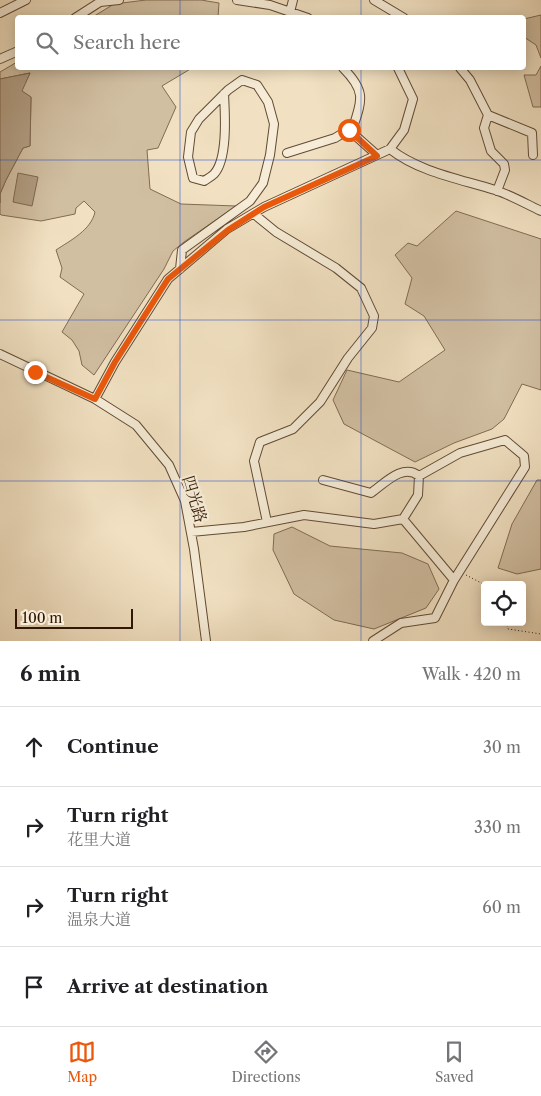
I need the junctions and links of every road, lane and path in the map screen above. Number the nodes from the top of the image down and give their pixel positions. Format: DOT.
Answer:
graph roads {
  1 [pos="26,0"];
  2 [pos="119,0"];
  3 [pos="237,0"];
  4 [pos="293,0"];
  5 [pos="100,1"];
  6 [pos="376,1"];
  7 [pos="290,12"];
  8 [pos="0,13"];
  9 [pos="79,15"];
  10 [pos="299,15"];
  11 [pos="399,15"];
  12 [pos="15,52"];
  13 [pos="0,59"];
  14 [pos="345,70"];
  15 [pos="399,70"];
  16 [pos="462,70"];
  17 [pos="224,94"];
  18 [pos="488,115"];
  19 [pos="349,130"];
  20 [pos="390,149"];
  21 [pos="287,153"];
  22 [pos="533,155"];
  23 [pos="377,156"];
  24 [pos="497,191"];
  25 [pos="541,211"];
  26 [pos="254,214"];
  27 [pos="180,269"];
  28 [pos="0,354"];
  29 [pos="95,399"];
  30 [pos="419,476"];
  31 [pos="323,480"];
  32 [pos="403,519"];
  33 [pos="267,522"];
  34 [pos="191,532"];
  35 [pos="459,572"];
  36 [pos="454,580"];
  37 [pos="481,583"];
  38 [pos="507,626"];
  39 [pos="541,634"];
  40 [pos="206,641"];
  41 [pos="374,641"];
  1 -- 8 [label="street"];
  2 -- 5 [label="street"];
  3 -- 7 [label="street"];
  4 -- 7 [label="street"];
  5 -- 9 [label="street"];
  6 -- 11 [label="street"];
  7 -- 10 [label="street"];
  12 -- 13 [label="street"];
  14 -- 19 [label="street"];
  15 -- 20 [label="street"];
  16 -- 18 [label="street"];
  17 -- 17 [label="street"];
  17 -- 27 [label="street"];
  18 -- 22 [label="street"];
  18 -- 24 [label="street"];
  19 -- 21 [label="street"];
  19 -- 23 [label="street"];
  20 -- 23 [label="street"];
  20 -- 24 [label="street"];
  23 -- 26 [label="street"];
  24 -- 25 [label="street"];
  26 -- 27 [label="street"];
  26 -- 33 [label="street"];
  27 -- 29 [label="street"];
  28 -- 29 [label="street, 四光路"];
  29 -- 34 [label="street, 四光路"];
  30 -- 31 [label="street"];
  30 -- 32 [label="street"];
  30 -- 35 [label="street"];
  32 -- 33 [label="street"];
  32 -- 36 [label="street"];
  33 -- 34 [label="street"];
  34 -- 40 [label="street, 四光路"];
  35 -- 36 [label="street"];
  35 -- 37 [label="path"];
  36 -- 41 [label="street"];
  38 -- 39 [label="path"];
}
